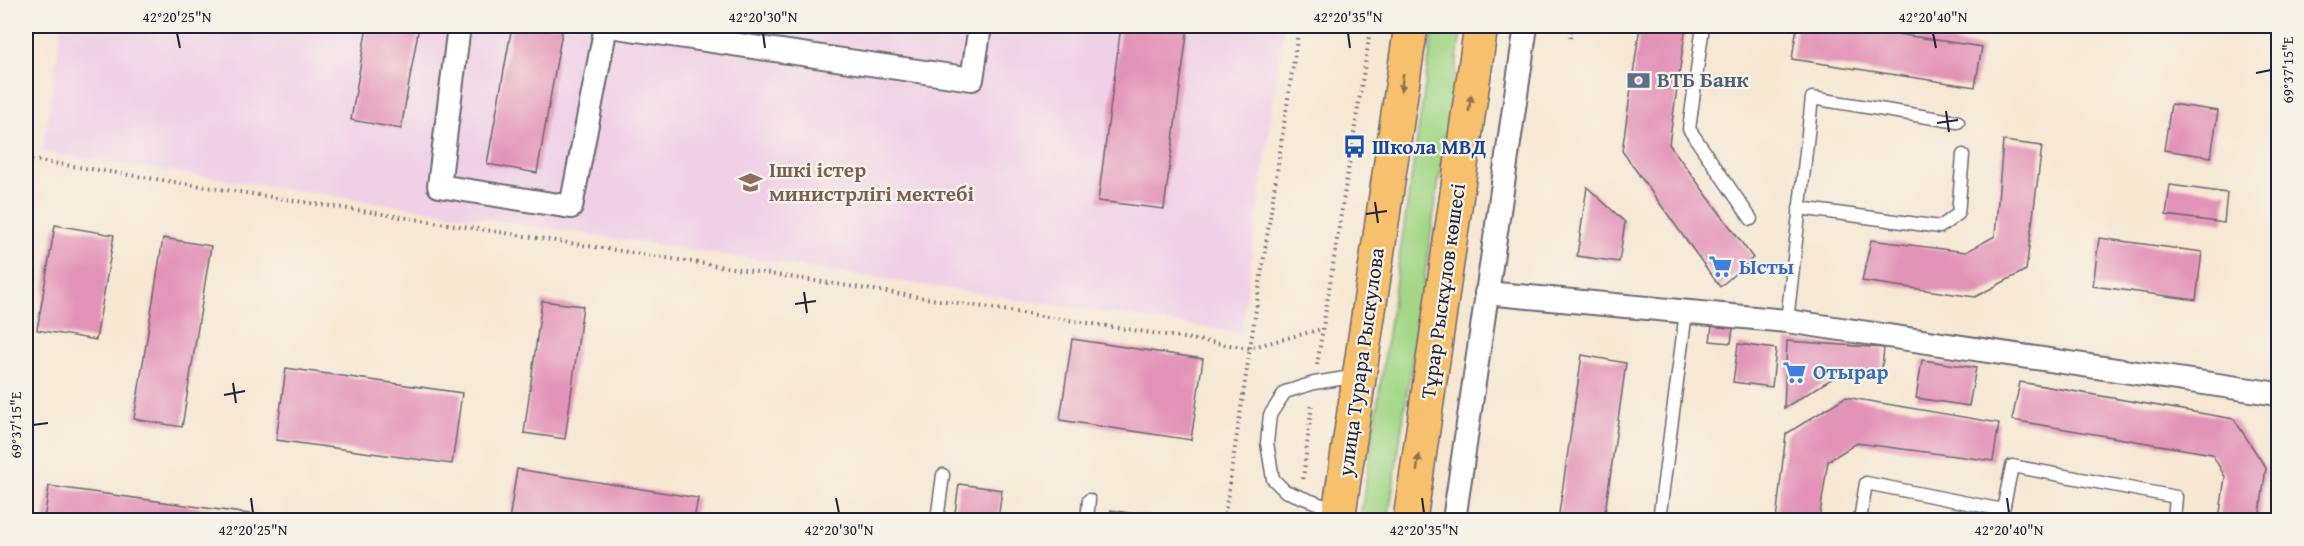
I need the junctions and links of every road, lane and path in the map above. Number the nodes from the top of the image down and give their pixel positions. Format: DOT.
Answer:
graph roads {
  1 [pos="459,26"];
  2 [pos="608,26"];
  3 [pos="980,26"];
  4 [pos="1299,26"];
  5 [pos="1371,26"];
  6 [pos="1411,26"];
  7 [pos="1481,26"];
  8 [pos="1526,26"];
  9 [pos="1572,26"];
  10 [pos="1703,26"];
  11 [pos="1570,38"];
  12 [pos="1958,122"];
  13 [pos="1963,155"];
  14 [pos="26,159"];
  15 [pos="1798,208"];
  16 [pos="1751,219"];
  17 [pos="1486,293"];
  18 [pos="1686,312"];
  19 [pos="1786,321"];
  20 [pos="1322,329"];
  21 [pos="1248,348"];
  22 [pos="1359,376"];
  23 [pos="1314,383"];
  24 [pos="2278,394"];
  25 [pos="943,475"];
  26 [pos="1301,496"];
  27 [pos="1089,500"];
  28 [pos="2004,515"];
  29 [pos="1339,516"];
  30 [pos="937,520"];
  31 [pos="1087,520"];
  32 [pos="1224,520"];
  33 [pos="1410,520"];
  34 [pos="1454,520"];
  35 [pos="1659,520"];
  36 [pos="1860,520"];
  37 [pos="2174,520"];
  1 -- 2 [label="street"];
  2 -- 3 [label="street"];
  4 -- 21 [label="path"];
  5 -- 20 [label="path"];
  6 -- 22 [label="main road, улица Турара Рыскулова, one-way"];
  33 -- 7 [label="main road, Тұрар Рыскұлов көшесі, one-way"];
  8 -- 17 [label="street"];
  9 -- 11 [label="path"];
  10 -- 16 [label="lane"];
  12 -- 15 [label="lane"];
  13 -- 15 [label="lane"];
  14 -- 21 [label="path"];
  15 -- 19 [label="lane"];
  17 -- 18 [label="street"];
  17 -- 34 [label="street"];
  18 -- 19 [label="street"];
  18 -- 35 [label="lane"];
  19 -- 24 [label="street"];
  20 -- 21 [label="path"];
  20 -- 23 [label="path"];
  21 -- 32 [label="path"];
  22 -- 23 [label="lane"];
  22 -- 29 [label="main road, улица Турара Рыскулова"];
  23 -- 26 [label="path"];
  23 -- 26 [label="lane"];
  25 -- 30 [label="lane"];
  26 -- 29 [label="lane"];
  27 -- 31 [label="lane"];
  28 -- 36 [label="lane"];
  28 -- 37 [label="lane"];
}
